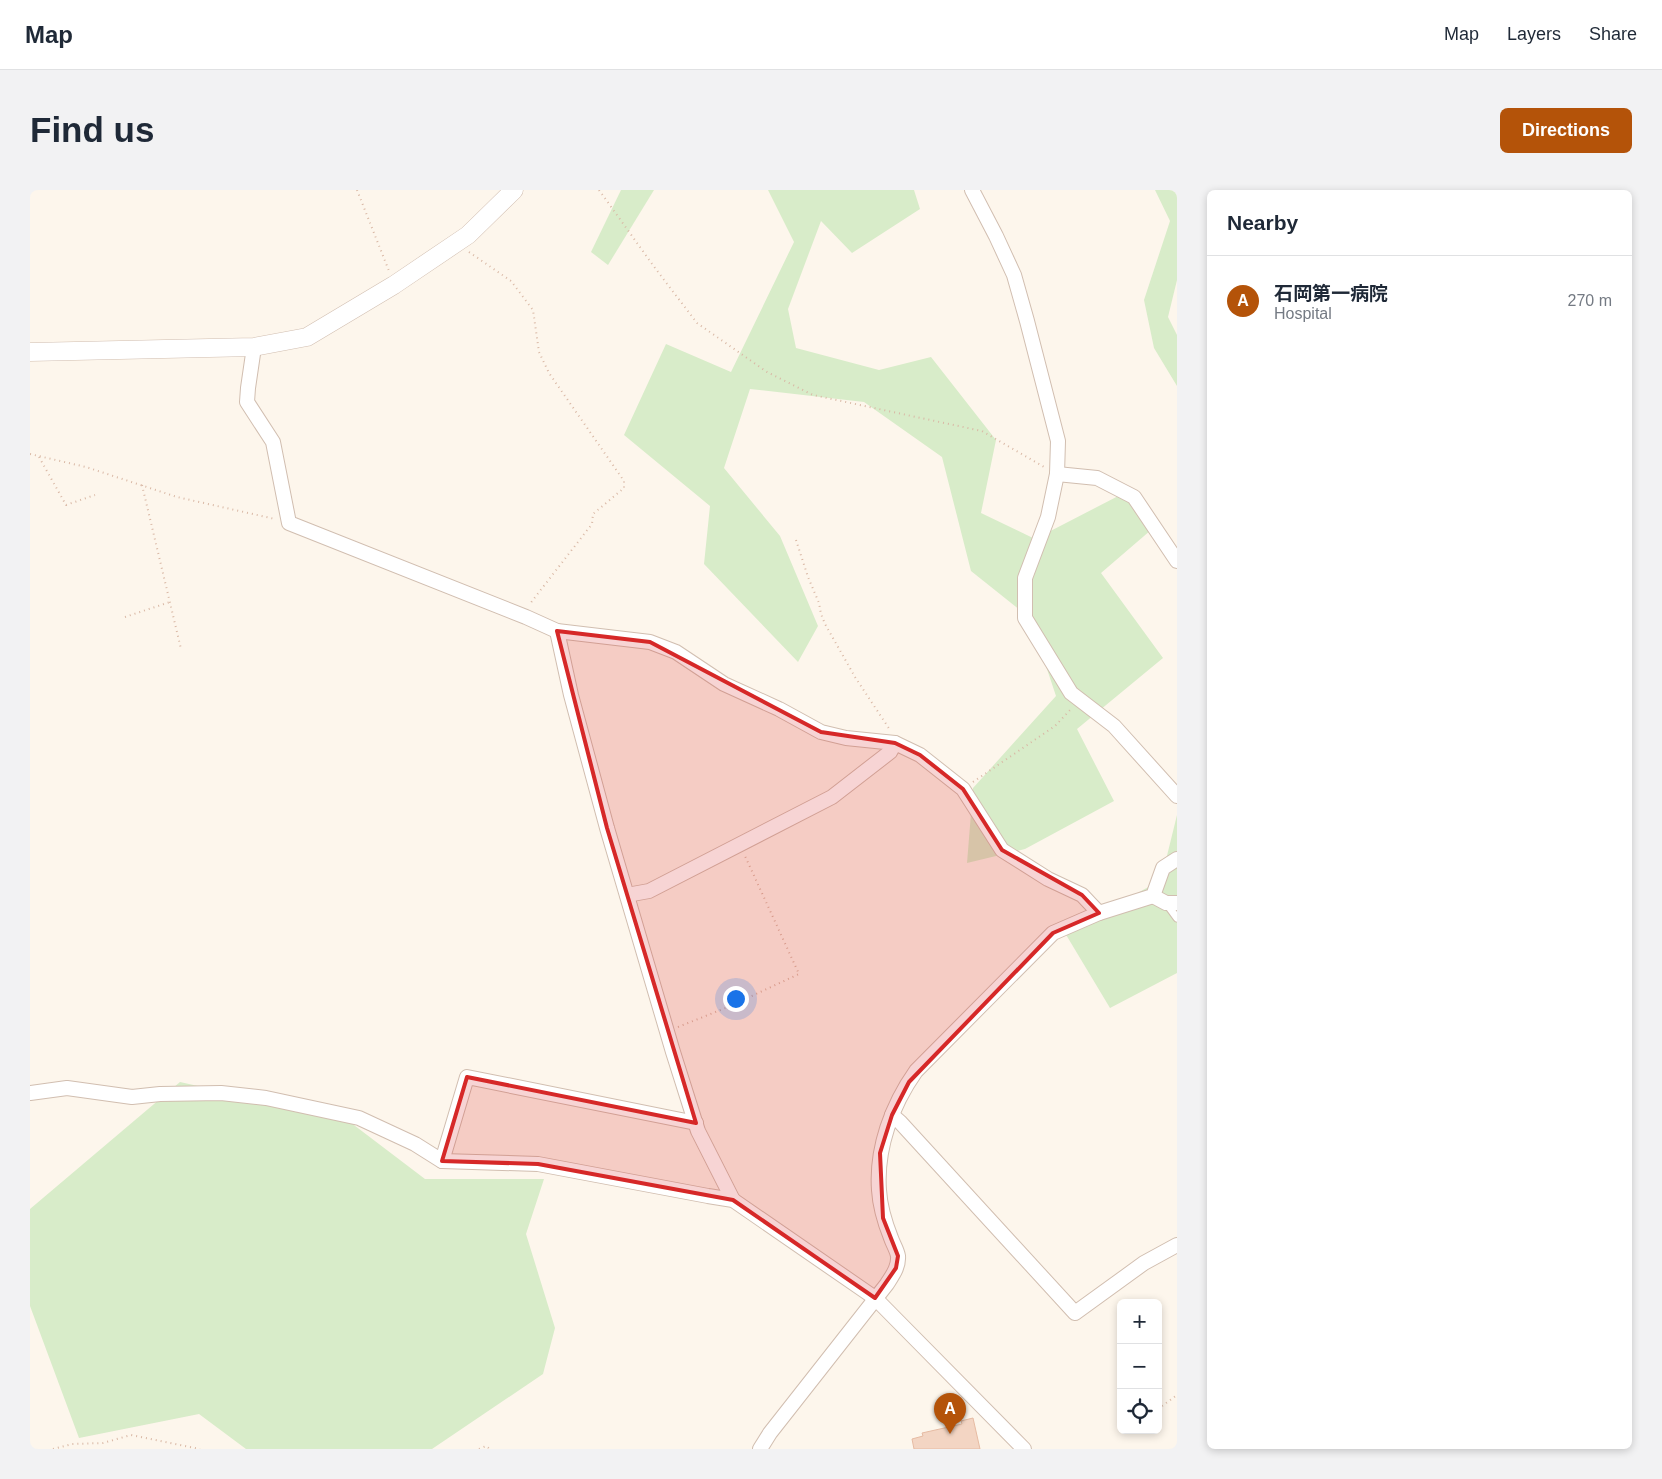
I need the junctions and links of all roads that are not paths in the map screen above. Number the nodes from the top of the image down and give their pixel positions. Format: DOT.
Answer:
graph roads {
  1 [pos="514,190"];
  2 [pos="972,190"];
  3 [pos="254,346"];
  4 [pos="30,352"];
  5 [pos="1057,474"];
  6 [pos="1177,561"];
  7 [pos="557,631"];
  8 [pos="895,744"];
  9 [pos="1175,789"];
  10 [pos="1177,859"];
  11 [pos="627,895"];
  12 [pos="1152,896"];
  13 [pos="1172,903"];
  14 [pos="1099,913"];
  15 [pos="1177,918"];
  16 [pos="30,1093"];
  17 [pos="892,1115"];
  18 [pos="696,1123"];
  19 [pos="442,1161"];
  20 [pos="733,1200"];
  21 [pos="1177,1245"];
  22 [pos="875,1298"];
  23 [pos="760,1449"];
  24 [pos="1024,1449"];
  1 -- 3 [label="street"];
  2 -- 5 [label="street"];
  3 -- 4 [label="street"];
  3 -- 7 [label="street"];
  5 -- 6 [label="street"];
  5 -- 9 [label="street"];
  7 -- 8 [label="street"];
  7 -- 11 [label="street"];
  8 -- 11 [label="street"];
  8 -- 14 [label="street"];
  10 -- 12 [label="street"];
  11 -- 18 [label="street"];
  12 -- 13 [label="street"];
  12 -- 14 [label="street"];
  13 -- 15 [label="lane"];
  14 -- 17 [label="street"];
  16 -- 19 [label="street"];
  17 -- 21 [label="street"];
  17 -- 22 [label="street"];
  18 -- 19 [label="street"];
  18 -- 20 [label="street"];
  19 -- 20 [label="street"];
  20 -- 22 [label="street"];
  22 -- 23 [label="street"];
  22 -- 24 [label="street"];
}
